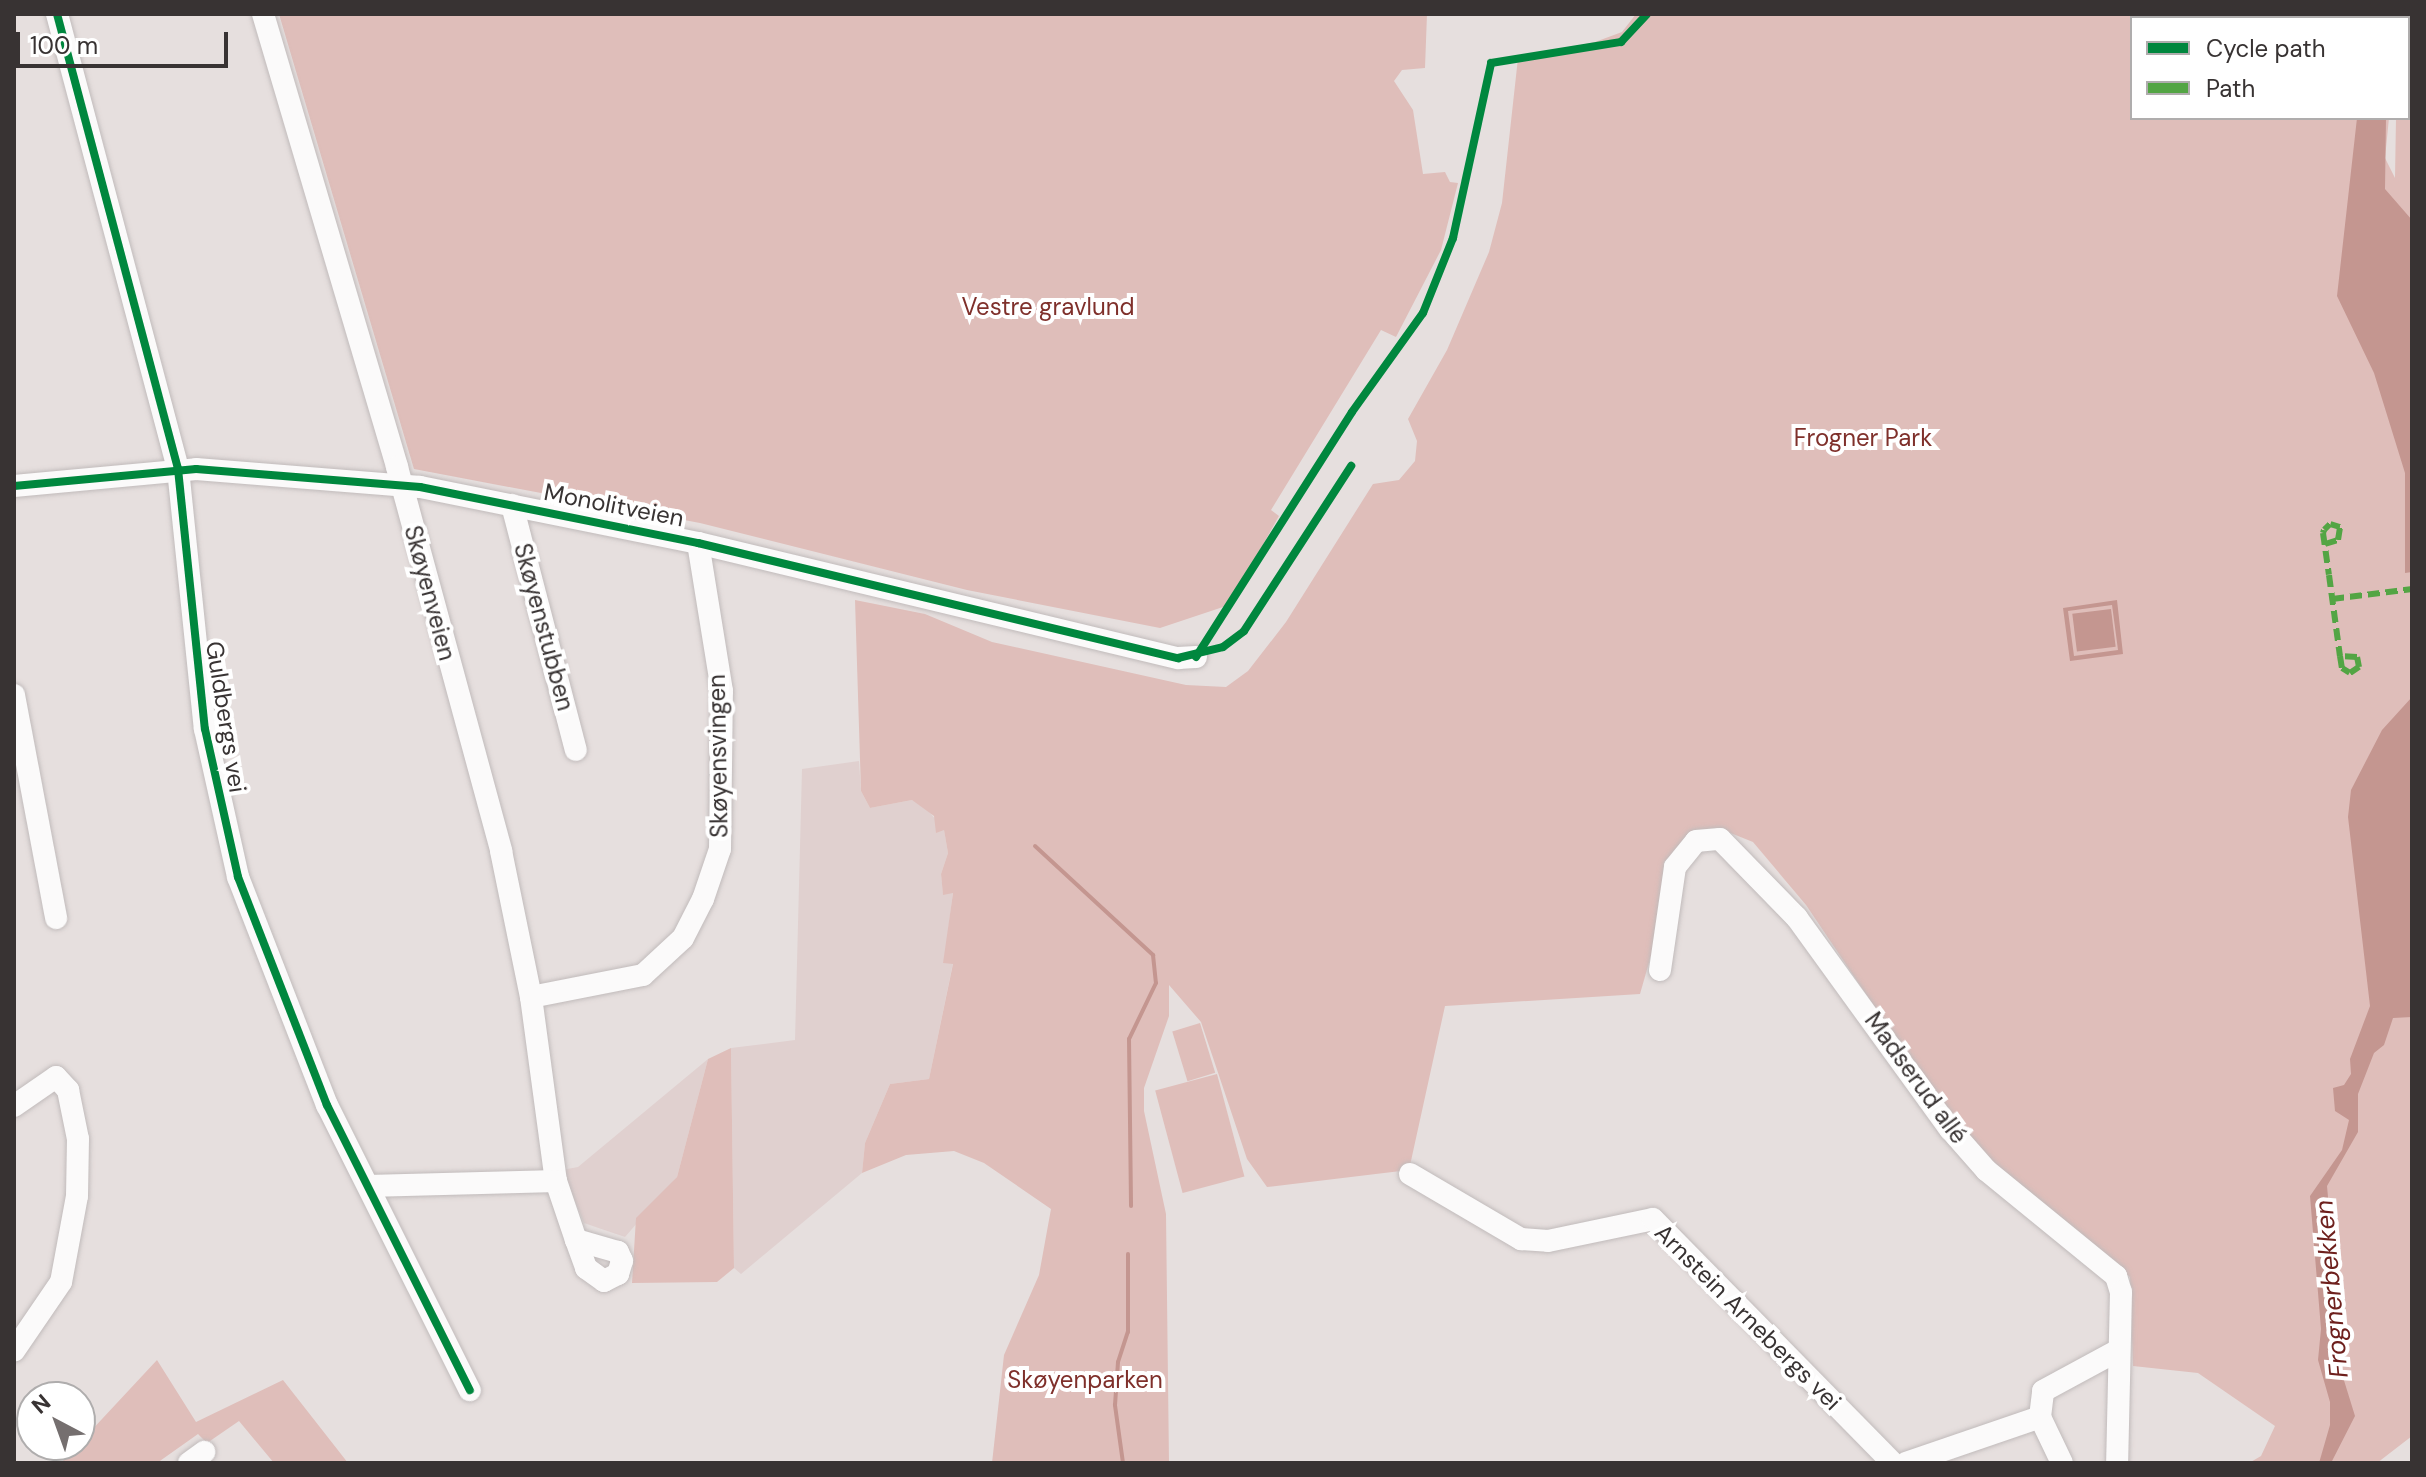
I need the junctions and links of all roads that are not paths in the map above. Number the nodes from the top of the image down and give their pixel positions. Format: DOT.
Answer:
graph roads {
  1 [pos="57,14"];
  2 [pos="263,14"];
  3 [pos="178,469"];
  4 [pos="401,485"];
  5 [pos="14,486"];
  6 [pos="512,505"];
  7 [pos="698,543"];
  8 [pos="1196,657"];
  9 [pos="14,695"];
  10 [pos="18,728"];
  11 [pos="576,750"];
  12 [pos="56,918"];
  13 [pos="1660,970"];
  14 [pos="531,997"];
  15 [pos="14,1106"];
  16 [pos="1410,1174"];
  17 [pos="556,1181"];
  18 [pos="369,1186"];
  19 [pos="576,1240"];
  20 [pos="14,1351"];
  21 [pos="2117,1351"];
  22 [pos="470,1390"];
  23 [pos="2040,1417"];
  24 [pos="1893,1463"];
  25 [pos="1906,1463"];
  26 [pos="2062,1463"];
  27 [pos="2117,1463"];
  1 -- 3 [label="street, Guldbergs vei"];
  2 -- 4 [label="street, Skøyenveien"];
  3 -- 4 [label="street, Monolitveien"];
  3 -- 5 [label="street, Monolitveien"];
  3 -- 18 [label="street, Guldbergs vei"];
  4 -- 6 [label="street, Monolitveien"];
  4 -- 14 [label="street, Skøyenveien"];
  6 -- 7 [label="street, Monolitveien"];
  6 -- 11 [label="street, Skøyenstubben"];
  7 -- 8 [label="street, Monolitveien"];
  7 -- 14 [label="street, Skøyensvingen"];
  9 -- 10 [label="street"];
  10 -- 12 [label="street"];
  13 -- 21 [label="street, Madserud allé"];
  14 -- 17 [label="street, Skøyenveien"];
  15 -- 20 [label="street"];
  16 -- 24 [label="street, Arnstein Arnebergs vei"];
  17 -- 18 [label="street"];
  17 -- 19 [label="street, Skøyenveien"];
  18 -- 22 [label="street, Guldbergs vei"];
  21 -- 23 [label="street"];
  21 -- 27 [label="street, Madserud allé"];
  23 -- 25 [label="street"];
  23 -- 26 [label="street"];
}
